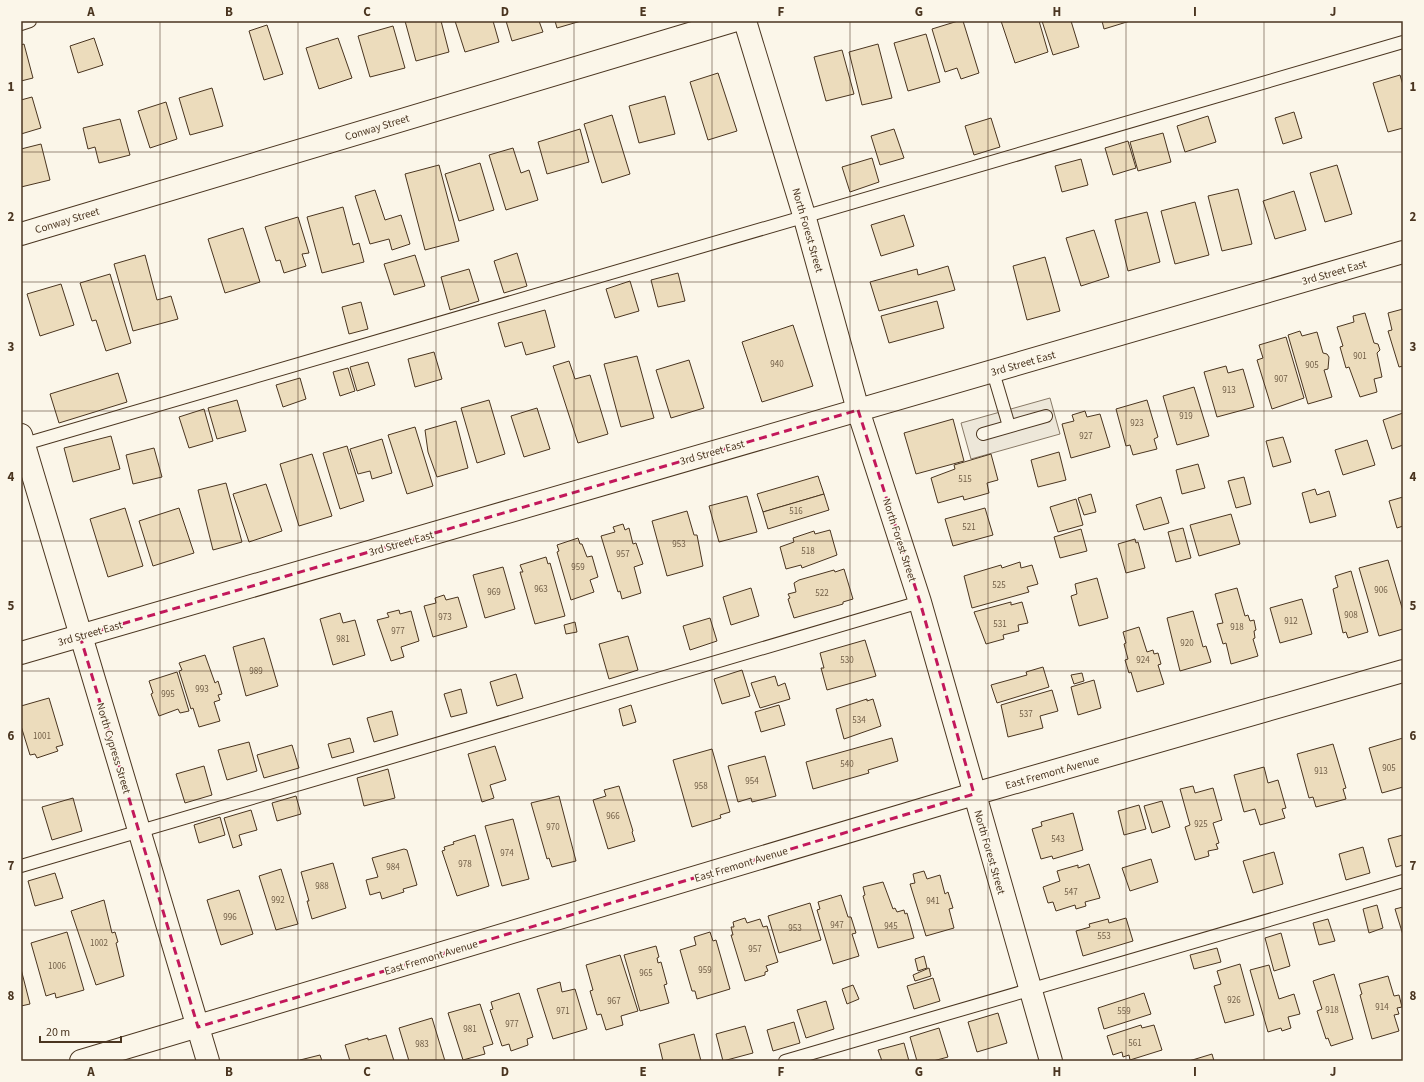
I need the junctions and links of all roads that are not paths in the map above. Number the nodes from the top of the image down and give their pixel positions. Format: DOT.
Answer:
graph roads {
  1 [pos="30,21"];
  2 [pos="733,21"];
  3 [pos="745,21"];
  4 [pos="21,24"];
  5 [pos="1403,42"];
  6 [pos="804,215"];
  7 [pos="21,234"];
  8 [pos="1403,252"];
  9 [pos="993,372"];
  10 [pos="858,410"];
  11 [pos="1046,416"];
  12 [pos="1009,426"];
  13 [pos="983,434"];
  14 [pos="22,442"];
  15 [pos="920,602"];
  16 [pos="80,636"];
  17 [pos="21,653"];
  18 [pos="1403,671"];
  19 [pos="974,794"];
  20 [pos="139,831"];
  21 [pos="21,866"];
  22 [pos="1403,881"];
  23 [pos="1029,988"];
  24 [pos="198,1027"];
  25 [pos="81,1061"];
  26 [pos="208,1061"];
  27 [pos="785,1061"];
  28 [pos="1051,1061"];
  1 -- 4 [label="lane"];
  2 -- 7 [label="street, Conway Street"];
  3 -- 6 [label="street, North Forest Street"];
  5 -- 6 [label="lane"];
  6 -- 10 [label="street, North Forest Street"];
  6 -- 14 [label="lane"];
  8 -- 9 [label="street, 3rd Street East"];
  9 -- 10 [label="street, 3rd Street East"];
  9 -- 12 [label="lane"];
  10 -- 15 [label="street, North Forest Street"];
  10 -- 16 [label="street, 3rd Street East"];
  11 -- 12 [label="lane"];
  12 -- 13 [label="lane"];
  14 -- 16 [label="street, North Cypress Street"];
  15 -- 19 [label="street, North Forest Street"];
  15 -- 20 [label="lane"];
  16 -- 17 [label="street, 3rd Street East"];
  16 -- 20 [label="street, North Cypress Street"];
  18 -- 19 [label="street, East Fremont Avenue"];
  19 -- 23 [label="street, North Forest Street"];
  19 -- 24 [label="street, East Fremont Avenue"];
  20 -- 21 [label="lane"];
  20 -- 24 [label="street, North Cypress Street"];
  22 -- 23 [label="lane"];
  23 -- 27 [label="lane"];
  23 -- 28 [label="street, North Forest Street"];
  24 -- 25 [label="street, East Fremont Avenue"];
  24 -- 26 [label="street, North Cypress Street"];
}
